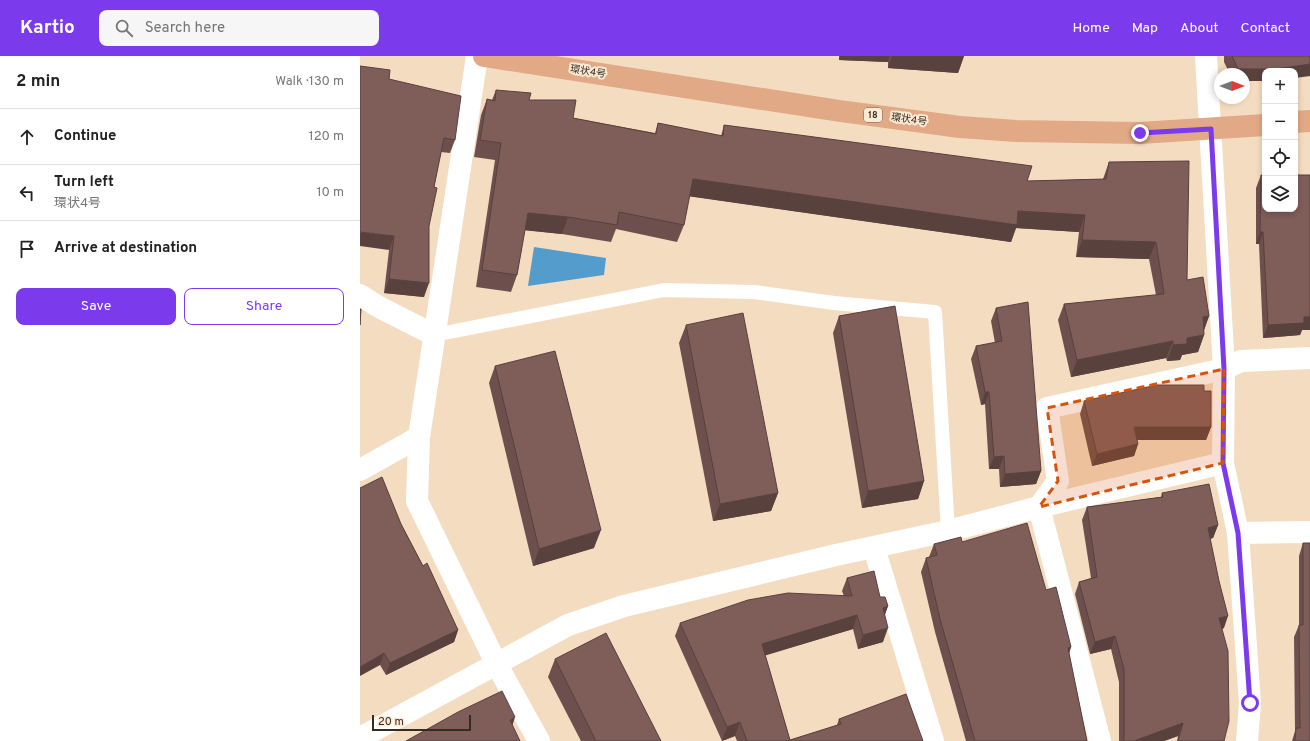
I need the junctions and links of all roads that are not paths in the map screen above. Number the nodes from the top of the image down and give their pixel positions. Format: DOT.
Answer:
graph roads {
  1 [pos="477,56"];
  2 [pos="484,56"];
  3 [pos="1206,56"];
  4 [pos="1310,121"];
  5 [pos="1298,122"];
  6 [pos="1262,125"];
  7 [pos="1211,129"];
  8 [pos="360,295"];
  9 [pos="434,335"];
  10 [pos="1310,358"];
  11 [pos="1224,369"];
  12 [pos="419,437"];
  13 [pos="1223,463"];
  14 [pos="360,470"];
  15 [pos="1039,506"];
  16 [pos="948,531"];
  17 [pos="1310,532"];
  18 [pos="1238,533"];
  19 [pos="874,548"];
  20 [pos="496,665"];
  21 [pos="360,738"];
  22 [pos="539,741"];
  23 [pos="933,741"];
  24 [pos="1100,741"];
  25 [pos="1247,741"];
  1 -- 9 [label="street"];
  2 -- 7 [label="main road, 環状4号 / 18"];
  3 -- 7 [label="street"];
  4 -- 5 [label="main road"];
  6 -- 7 [label="main road, 環状4号 / 18"];
  7 -- 11 [label="street"];
  8 -- 9 [label="street"];
  9 -- 12 [label="street"];
  9 -- 16 [label="lane"];
  10 -- 11 [label="street"];
  11 -- 13 [label="street"];
  11 -- 15 [label="street"];
  12 -- 14 [label="street"];
  12 -- 20 [label="street"];
  13 -- 15 [label="street"];
  13 -- 18 [label="street"];
  15 -- 16 [label="street"];
  15 -- 24 [label="street"];
  16 -- 19 [label="street"];
  17 -- 18 [label="street"];
  18 -- 25 [label="street"];
  19 -- 20 [label="street"];
  19 -- 23 [label="street"];
  20 -- 21 [label="street"];
  20 -- 22 [label="street"];
}
